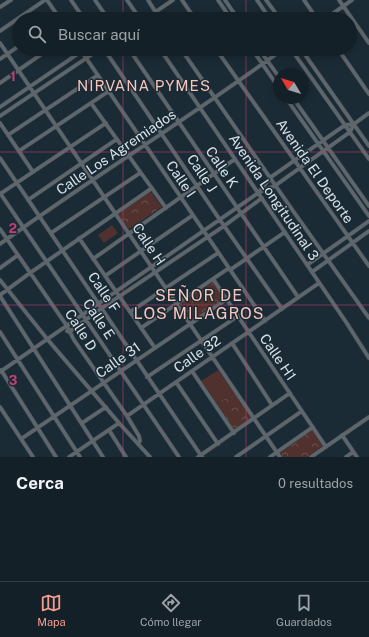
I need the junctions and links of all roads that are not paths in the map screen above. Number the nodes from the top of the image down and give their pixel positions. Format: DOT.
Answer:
graph roads {
  1 [pos="11,0"];
  2 [pos="46,0"];
  3 [pos="71,0"];
  4 [pos="95,0"];
  5 [pos="127,0"];
  6 [pos="148,0"];
  7 [pos="173,0"];
  8 [pos="182,0"];
  9 [pos="218,0"];
  10 [pos="225,0"];
  11 [pos="257,0"];
  12 [pos="266,0"];
  13 [pos="304,0"];
  14 [pos="339,0"];
  15 [pos="352,0"];
  16 [pos="343,6"];
  17 [pos="0,7"];
  18 [pos="29,12"];
  19 [pos="54,12"];
  20 [pos="79,12"];
  21 [pos="103,12"];
  22 [pos="135,12"];
  23 [pos="156,12"];
  24 [pos="190,12"];
  25 [pos="226,12"];
  26 [pos="233,12"];
  27 [pos="265,12"];
  28 [pos="275,12"];
  29 [pos="312,12"];
  30 [pos="335,12"];
  31 [pos="347,12"];
  32 [pos="12,24"];
  33 [pos="357,26"];
  34 [pos="0,32"];
  35 [pos="0,43"];
  36 [pos="369,43"];
  37 [pos="12,51"];
  38 [pos="7,54"];
  39 [pos="39,56"];
  40 [pos="74,56"];
  41 [pos="89,56"];
  42 [pos="109,56"];
  43 [pos="134,56"];
  44 [pos="165,56"];
  45 [pos="187,56"];
  46 [pos="221,56"];
  47 [pos="257,56"];
  48 [pos="264,56"];
  49 [pos="273,56"];
  50 [pos="296,56"];
  51 [pos="306,56"];
  52 [pos="343,56"];
  53 [pos="86,58"];
  54 [pos="0,59"];
  55 [pos="267,60"];
  56 [pos="263,64"];
  57 [pos="273,68"];
  58 [pos="18,70"];
  59 [pos="98,75"];
  60 [pos="273,79"];
  61 [pos="238,81"];
  62 [pos="0,83"];
  63 [pos="30,87"];
  64 [pos="109,91"];
  65 [pos="34,93"];
  66 [pos="369,94"];
  67 [pos="215,97"];
  68 [pos="92,102"];
  69 [pos="290,104"];
  70 [pos="297,104"];
  71 [pos="0,107"];
  72 [pos="200,107"];
  73 [pos="45,110"];
  74 [pos="369,113"];
  75 [pos="0,116"];
  76 [pos="178,122"];
  77 [pos="0,123"];
  78 [pos="106,123"];
  79 [pos="354,124"];
  80 [pos="345,125"];
  81 [pos="56,126"];
  82 [pos="350,132"];
  83 [pos="162,134"];
  84 [pos="8,135"];
  85 [pos="117,139"];
  86 [pos="323,141"];
  87 [pos="145,144"];
  88 [pos="318,144"];
  89 [pos="369,146"];
  90 [pos="70,147"];
  91 [pos="328,148"];
  92 [pos="19,151"];
  93 [pos="323,151"];
  94 [pos="128,155"];
  95 [pos="0,158"];
  96 [pos="235,159"];
  97 [pos="369,159"];
  98 [pos="294,160"];
  99 [pos="82,164"];
  100 [pos="300,168"];
  101 [pos="33,172"];
  102 [pos="140,173"];
  103 [pos="213,174"];
  104 [pos="271,177"];
  105 [pos="92,180"];
  106 [pos="17,183"];
  107 [pos="276,185"];
  108 [pos="197,186"];
  109 [pos="152,188"];
  110 [pos="258,193"];
  111 [pos="0,194"];
  112 [pos="104,197"];
  113 [pos="181,197"];
  114 [pos="262,198"];
  115 [pos="28,200"];
  116 [pos="369,206"];
  117 [pos="166,208"];
  118 [pos="236,208"];
  119 [pos="115,213"];
  120 [pos="240,214"];
  121 [pos="193,215"];
  122 [pos="369,216"];
  123 [pos="40,217"];
  124 [pos="220,220"];
  125 [pos="369,221"];
  126 [pos="224,226"];
  127 [pos="24,228"];
  128 [pos="0,229"];
  129 [pos="204,231"];
  130 [pos="369,231"];
  131 [pos="285,232"];
  132 [pos="51,233"];
  133 [pos="129,234"];
  134 [pos="348,236"];
  135 [pos="208,237"];
  136 [pos="79,238"];
  137 [pos="7,240"];
  138 [pos="353,243"];
  139 [pos="0,244"];
  140 [pos="263,247"];
  141 [pos="62,250"];
  142 [pos="140,251"];
  143 [pos="218,252"];
  144 [pos="324,254"];
  145 [pos="18,256"];
  146 [pos="247,258"];
  147 [pos="93,259"];
  148 [pos="328,260"];
  149 [pos="46,262"];
  150 [pos="307,265"];
  151 [pos="369,266"];
  152 [pos="152,267"];
  153 [pos="0,268"];
  154 [pos="230,269"];
  155 [pos="155,272"];
  156 [pos="312,272"];
  157 [pos="30,273"];
  158 [pos="104,276"];
  159 [pos="213,279"];
  160 [pos="0,280"];
  161 [pos="319,283"];
  162 [pos="166,288"];
  163 [pos="8,290"];
  164 [pos="115,292"];
  165 [pos="0,296"];
  166 [pos="119,296"];
  167 [pos="298,297"];
  168 [pos="227,299"];
  169 [pos="99,303"];
  170 [pos="177,304"];
  171 [pos="102,308"];
  172 [pos="282,309"];
  173 [pos="130,312"];
  174 [pos="82,314"];
  175 [pos="238,316"];
  176 [pos="369,318"];
  177 [pos="86,319"];
  178 [pos="265,320"];
  179 [pos="190,324"];
  180 [pos="67,326"];
  181 [pos="141,328"];
  182 [pos="63,329"];
  183 [pos="0,332"];
  184 [pos="69,332"];
  185 [pos="248,332"];
  186 [pos="48,340"];
  187 [pos="202,341"];
  188 [pos="232,343"];
  189 [pos="155,348"];
  190 [pos="34,349"];
  191 [pos="212,357"];
  192 [pos="369,358"];
  193 [pos="18,360"];
  194 [pos="136,360"];
  195 [pos="0,371"];
  196 [pos="121,371"];
  197 [pos="192,371"];
  198 [pos="147,377"];
  199 [pos="104,382"];
  200 [pos="176,382"];
  201 [pos="92,391"];
  202 [pos="160,393"];
  203 [pos="290,393"];
  204 [pos="144,404"];
  205 [pos="272,405"];
  206 [pos="70,406"];
  207 [pos="0,407"];
  208 [pos="106,407"];
  209 [pos="302,411"];
  210 [pos="127,416"];
  211 [pos="54,417"];
  212 [pos="369,417"];
  213 [pos="254,418"];
  214 [pos="82,423"];
  215 [pos="119,423"];
  216 [pos="313,427"];
  217 [pos="38,428"];
  218 [pos="109,430"];
  219 [pos="234,433"];
  220 [pos="266,436"];
  221 [pos="342,436"];
  222 [pos="21,440"];
  223 [pos="93,441"];
  224 [pos="138,444"];
  225 [pos="218,444"];
  226 [pos="326,446"];
  227 [pos="76,452"];
  228 [pos="277,452"];
  229 [pos="354,452"];
  230 [pos="200,456"];
  231 [pos="33,457"];
  232 [pos="56,457"];
  233 [pos="69,457"];
  234 [pos="80,457"];
  235 [pos="103,457"];
  236 [pos="126,457"];
  237 [pos="150,457"];
  238 [pos="179,457"];
  239 [pos="236,457"];
  240 [pos="270,457"];
  241 [pos="280,457"];
  242 [pos="311,457"];
  243 [pos="346,457"];
  244 [pos="357,457"];
  1 -- 17 [label="street"];
  2 -- 18 [label="street"];
  2 -- 19 [label="street"];
  3 -- 20 [label="street"];
  4 -- 21 [label="street"];
  5 -- 22 [label="street"];
  6 -- 23 [label="street"];
  7 -- 23 [label="street"];
  8 -- 24 [label="street"];
  9 -- 25 [label="street"];
  10 -- 26 [label="street"];
  11 -- 27 [label="street"];
  12 -- 28 [label="street"];
  13 -- 29 [label="street"];
  14 -- 16 [label="street"];
  15 -- 16 [label="street"];
  16 -- 30 [label="street"];
  16 -- 31 [label="street"];
  32 -- 34 [label="street"];
  33 -- 36 [label="street"];
  35 -- 38 [label="street, Calle H"];
  37 -- 38 [label="street"];
  38 -- 54 [label="street"];
  38 -- 58 [label="street, Calle H"];
  39 -- 58 [label="street"];
  40 -- 63 [label="street"];
  41 -- 53 [label="street"];
  42 -- 83 [label="street, Calle J"];
  43 -- 76 [label="street, Calle K"];
  44 -- 72 [label="street, Avenida Longitudinal 3"];
  45 -- 67 [label="street"];
  46 -- 61 [label="street, Avenida El Deporte"];
  47 -- 56 [label="street"];
  48 -- 55 [label="street"];
  49 -- 55 [label="street, Calle Los Agremiados"];
  50 -- 80 [label="street"];
  51 -- 79 [label="street"];
  52 -- 66 [label="street"];
  53 -- 59 [label="street, Calle I"];
  53 -- 65 [label="street"];
  55 -- 56 [label="street, Calle Los Agremiados"];
  55 -- 57 [label="street"];
  56 -- 60 [label="street"];
  56 -- 61 [label="street, Calle Los Agremiados"];
  58 -- 62 [label="street"];
  58 -- 63 [label="street, Calle H"];
  59 -- 64 [label="street, Calle I"];
  59 -- 73 [label="street"];
  61 -- 67 [label="street, Calle Los Agremiados"];
  61 -- 98 [label="street, Avenida El Deporte"];
  63 -- 65 [label="street, Calle H"];
  63 -- 71 [label="street"];
  64 -- 68 [label="street"];
  64 -- 87 [label="street, Calle I"];
  65 -- 73 [label="street, Calle H"];
  65 -- 75 [label="street"];
  67 -- 72 [label="street, Calle Los Agremiados"];
  67 -- 104 [label="street"];
  68 -- 78 [label="street"];
  68 -- 81 [label="street"];
  69 -- 88 [label="street"];
  70 -- 86 [label="street"];
  72 -- 76 [label="street, Calle Los Agremiados"];
  72 -- 96 [label="street, Avenida Longitudinal 3"];
  73 -- 81 [label="street, Calle H"];
  73 -- 84 [label="street"];
  74 -- 79 [label="street"];
  76 -- 83 [label="street, Calle Los Agremiados"];
  76 -- 103 [label="street, Calle K"];
  77 -- 84 [label="street"];
  78 -- 85 [label="street"];
  78 -- 90 [label="street"];
  79 -- 80 [label="street"];
  79 -- 82 [label="street"];
  79 -- 89 [label="street"];
  80 -- 82 [label="street"];
  80 -- 86 [label="street"];
  81 -- 90 [label="street, Calle H"];
  81 -- 92 [label="street"];
  82 -- 91 [label="street"];
  82 -- 97 [label="street"];
  83 -- 87 [label="street, Calle Los Agremiados"];
  83 -- 108 [label="street, Calle J"];
  84 -- 92 [label="street"];
  85 -- 94 [label="street"];
  85 -- 99 [label="street"];
  86 -- 88 [label="street"];
  86 -- 91 [label="street"];
  87 -- 94 [label="street, Calle Los Agremiados"];
  87 -- 113 [label="street, Calle I"];
  88 -- 93 [label="street"];
  88 -- 98 [label="street"];
  90 -- 99 [label="street, Calle H"];
  90 -- 101 [label="street"];
  91 -- 93 [label="street"];
  91 -- 116 [label="street"];
  92 -- 101 [label="street"];
  93 -- 100 [label="street"];
  93 -- 122 [label="street"];
  94 -- 102 [label="street"];
  94 -- 105 [label="street, Calle Los Agremiados"];
  95 -- 106 [label="street, Calle F"];
  96 -- 103 [label="street"];
  96 -- 110 [label="street, Avenida Longitudinal 3"];
  98 -- 100 [label="street, Avenida El Deporte"];
  98 -- 104 [label="street"];
  99 -- 105 [label="street, Calle H"];
  99 -- 115 [label="street"];
  100 -- 107 [label="street"];
  100 -- 134 [label="street, Avenida El Deporte"];
  101 -- 106 [label="street"];
  102 -- 109 [label="street"];
  102 -- 112 [label="street"];
  103 -- 108 [label="street"];
  103 -- 118 [label="street, Calle K"];
  104 -- 107 [label="street"];
  104 -- 110 [label="street"];
  105 -- 112 [label="street, Calle H"];
  105 -- 123 [label="street, Calle Los Agremiados"];
  106 -- 111 [label="street"];
  106 -- 115 [label="street, Calle F"];
  107 -- 110 [label="street"];
  107 -- 144 [label="street"];
  108 -- 113 [label="street"];
  108 -- 124 [label="street, Calle J"];
  109 -- 117 [label="street"];
  109 -- 119 [label="street"];
  110 -- 114 [label="street, Avenida Longitudinal 3"];
  110 -- 118 [label="street"];
  111 -- 127 [label="street, Calle E"];
  112 -- 119 [label="street, Calle H"];
  112 -- 132 [label="street"];
  113 -- 117 [label="street"];
  113 -- 121 [label="street, Calle I"];
  114 -- 120 [label="street"];
  114 -- 131 [label="street, Avenida Longitudinal 3"];
  115 -- 123 [label="street, Calle F"];
  117 -- 133 [label="street"];
  118 -- 120 [label="street, Calle K"];
  118 -- 124 [label="street"];
  119 -- 133 [label="street, Calle H"];
  119 -- 136 [label="street"];
  120 -- 126 [label="street"];
  120 -- 140 [label="street, Calle K"];
  121 -- 129 [label="street, Calle I"];
  121 -- 142 [label="street"];
  123 -- 127 [label="street, Calle Los Agremiados"];
  123 -- 132 [label="street, Calle F"];
  124 -- 126 [label="street, Calle J"];
  124 -- 129 [label="street"];
  125 -- 134 [label="street"];
  126 -- 135 [label="street"];
  126 -- 146 [label="street, Calle J"];
  127 -- 137 [label="street, Calle Los Agremiados"];
  127 -- 149 [label="street, Calle E"];
  128 -- 137 [label="street, Calle D"];
  129 -- 135 [label="street, Calle I"];
  129 -- 152 [label="street"];
  130 -- 138 [label="street"];
  131 -- 140 [label="street"];
  131 -- 150 [label="street, Avenida Longitudinal 3"];
  132 -- 141 [label="street, Calle F"];
  133 -- 142 [label="street, Calle H"];
  133 -- 147 [label="street"];
  134 -- 138 [label="street, Avenida El Deporte"];
  134 -- 144 [label="street"];
  135 -- 143 [label="street, Calle I"];
  135 -- 155 [label="street"];
  136 -- 141 [label="street"];
  136 -- 147 [label="street"];
  137 -- 139 [label="street, Calle Los Agremiados"];
  137 -- 145 [label="street, Calle D"];
  138 -- 148 [label="street"];
  138 -- 151 [label="street, Avenida El Deporte"];
  140 -- 146 [label="street"];
  140 -- 167 [label="street, Calle K"];
  141 -- 149 [label="street"];
  141 -- 169 [label="street, Calle F"];
  142 -- 152 [label="street, Calle H"];
  142 -- 158 [label="street"];
  143 -- 154 [label="street, Calle I"];
  143 -- 162 [label="street"];
  144 -- 148 [label="street"];
  144 -- 150 [label="street"];
  145 -- 153 [label="street"];
  145 -- 157 [label="street, Calle D"];
  146 -- 154 [label="street"];
  146 -- 172 [label="street, Calle J"];
  147 -- 158 [label="street"];
  148 -- 156 [label="street"];
  148 -- 176 [label="street"];
  149 -- 157 [label="street"];
  149 -- 174 [label="street, Calle E"];
  150 -- 156 [label="street, Avenida Longitudinal 3"];
  152 -- 155 [label="street, Calle H"];
  152 -- 164 [label="street"];
  154 -- 159 [label="street"];
  154 -- 178 [label="street, Calle I"];
  155 -- 162 [label="street, Calle H"];
  155 -- 166 [label="street"];
  156 -- 161 [label="street, Avenida Longitudinal 3"];
  157 -- 163 [label="street"];
  157 -- 180 [label="street, Calle D"];
  158 -- 164 [label="street"];
  159 -- 168 [label="street, Calle H1"];
  159 -- 170 [label="street"];
  160 -- 163 [label="street"];
  161 -- 167 [label="street, Calle 32"];
  161 -- 192 [label="street, Avenida Longitudinal 3"];
  162 -- 170 [label="street, Calle H"];
  162 -- 173 [label="street"];
  163 -- 165 [label="street"];
  163 -- 186 [label="street"];
  164 -- 166 [label="street"];
  164 -- 169 [label="street"];
  165 -- 190 [label="street"];
  166 -- 171 [label="street"];
  166 -- 173 [label="street"];
  167 -- 172 [label="street, Calle 32"];
  168 -- 175 [label="street, Calle H1"];
  168 -- 179 [label="street, Calle 31"];
  169 -- 171 [label="street, Calle F"];
  169 -- 174 [label="street"];
  170 -- 179 [label="street, Calle H"];
  170 -- 181 [label="street"];
  171 -- 177 [label="street"];
  171 -- 194 [label="street, Calle F"];
  172 -- 178 [label="street, Calle 32"];
  173 -- 181 [label="street"];
  174 -- 177 [label="street, Calle E"];
  174 -- 180 [label="street"];
  175 -- 185 [label="street, Calle H1"];
  175 -- 187 [label="street"];
  177 -- 184 [label="street"];
  177 -- 196 [label="street, Calle E"];
  178 -- 185 [label="street, Calle 32"];
  179 -- 187 [label="street, Calle H"];
  179 -- 189 [label="street, Calle 31"];
  180 -- 182 [label="street"];
  180 -- 184 [label="street, Calle D"];
  181 -- 189 [label="street"];
  182 -- 184 [label="street"];
  182 -- 186 [label="street"];
  183 -- 193 [label="street"];
  184 -- 199 [label="street, Calle D"];
  185 -- 188 [label="street, Calle 32"];
  185 -- 203 [label="street, Calle H1"];
  186 -- 190 [label="street"];
  186 -- 201 [label="street"];
  187 -- 191 [label="street, Calle H"];
  187 -- 198 [label="street"];
  188 -- 191 [label="street, Calle 32"];
  188 -- 205 [label="street"];
  189 -- 194 [label="street, Calle 31"];
  190 -- 193 [label="street"];
  190 -- 206 [label="street"];
  191 -- 197 [label="street, Calle 32"];
  191 -- 213 [label="street, Calle H"];
  193 -- 195 [label="street"];
  193 -- 211 [label="street"];
  194 -- 196 [label="street, Calle 31"];
  194 -- 198 [label="street, Calle F"];
  195 -- 217 [label="street"];
  196 -- 199 [label="street, Calle 31"];
  196 -- 204 [label="street, Calle E"];
  197 -- 200 [label="street, Calle 32"];
  197 -- 219 [label="street"];
  198 -- 202 [label="street, Calle F"];
  199 -- 201 [label="street, Calle 31"];
  199 -- 210 [label="street, Calle D"];
  200 -- 202 [label="street, Calle 32"];
  200 -- 225 [label="street"];
  201 -- 206 [label="street, Calle 31"];
  201 -- 208 [label="street"];
  202 -- 204 [label="street, Calle 32"];
  202 -- 230 [label="street, Calle F"];
  203 -- 205 [label="street"];
  203 -- 209 [label="street, Calle H1"];
  204 -- 210 [label="street, Calle 32"];
  204 -- 238 [label="street, Calle E"];
  205 -- 213 [label="street"];
  206 -- 211 [label="street, Calle 31"];
  206 -- 214 [label="street"];
  207 -- 222 [label="street"];
  208 -- 214 [label="street"];
  208 -- 215 [label="street"];
  209 -- 216 [label="street, Calle H1"];
  209 -- 220 [label="street"];
  210 -- 224 [label="street, Calle D"];
  211 -- 217 [label="street, Calle 31"];
  211 -- 227 [label="street"];
  212 -- 221 [label="street"];
  213 -- 219 [label="street"];
  213 -- 220 [label="street, Calle H"];
  214 -- 223 [label="street"];
  215 -- 218 [label="street"];
  215 -- 224 [label="street"];
  216 -- 226 [label="street, Calle H1"];
  216 -- 228 [label="street"];
  217 -- 222 [label="street, Calle 31"];
  217 -- 232 [label="street"];
  218 -- 223 [label="street"];
  218 -- 236 [label="street"];
  219 -- 225 [label="street"];
  220 -- 228 [label="street, Calle H"];
  220 -- 239 [label="street"];
  221 -- 226 [label="street"];
  221 -- 229 [label="street"];
  222 -- 231 [label="street"];
  223 -- 227 [label="street"];
  223 -- 235 [label="street"];
  224 -- 237 [label="street"];
  225 -- 230 [label="street"];
  226 -- 242 [label="street"];
  227 -- 233 [label="street"];
  227 -- 234 [label="street"];
  228 -- 240 [label="street"];
  228 -- 241 [label="street, Calle H"];
  229 -- 243 [label="street"];
  229 -- 244 [label="street"];
}
